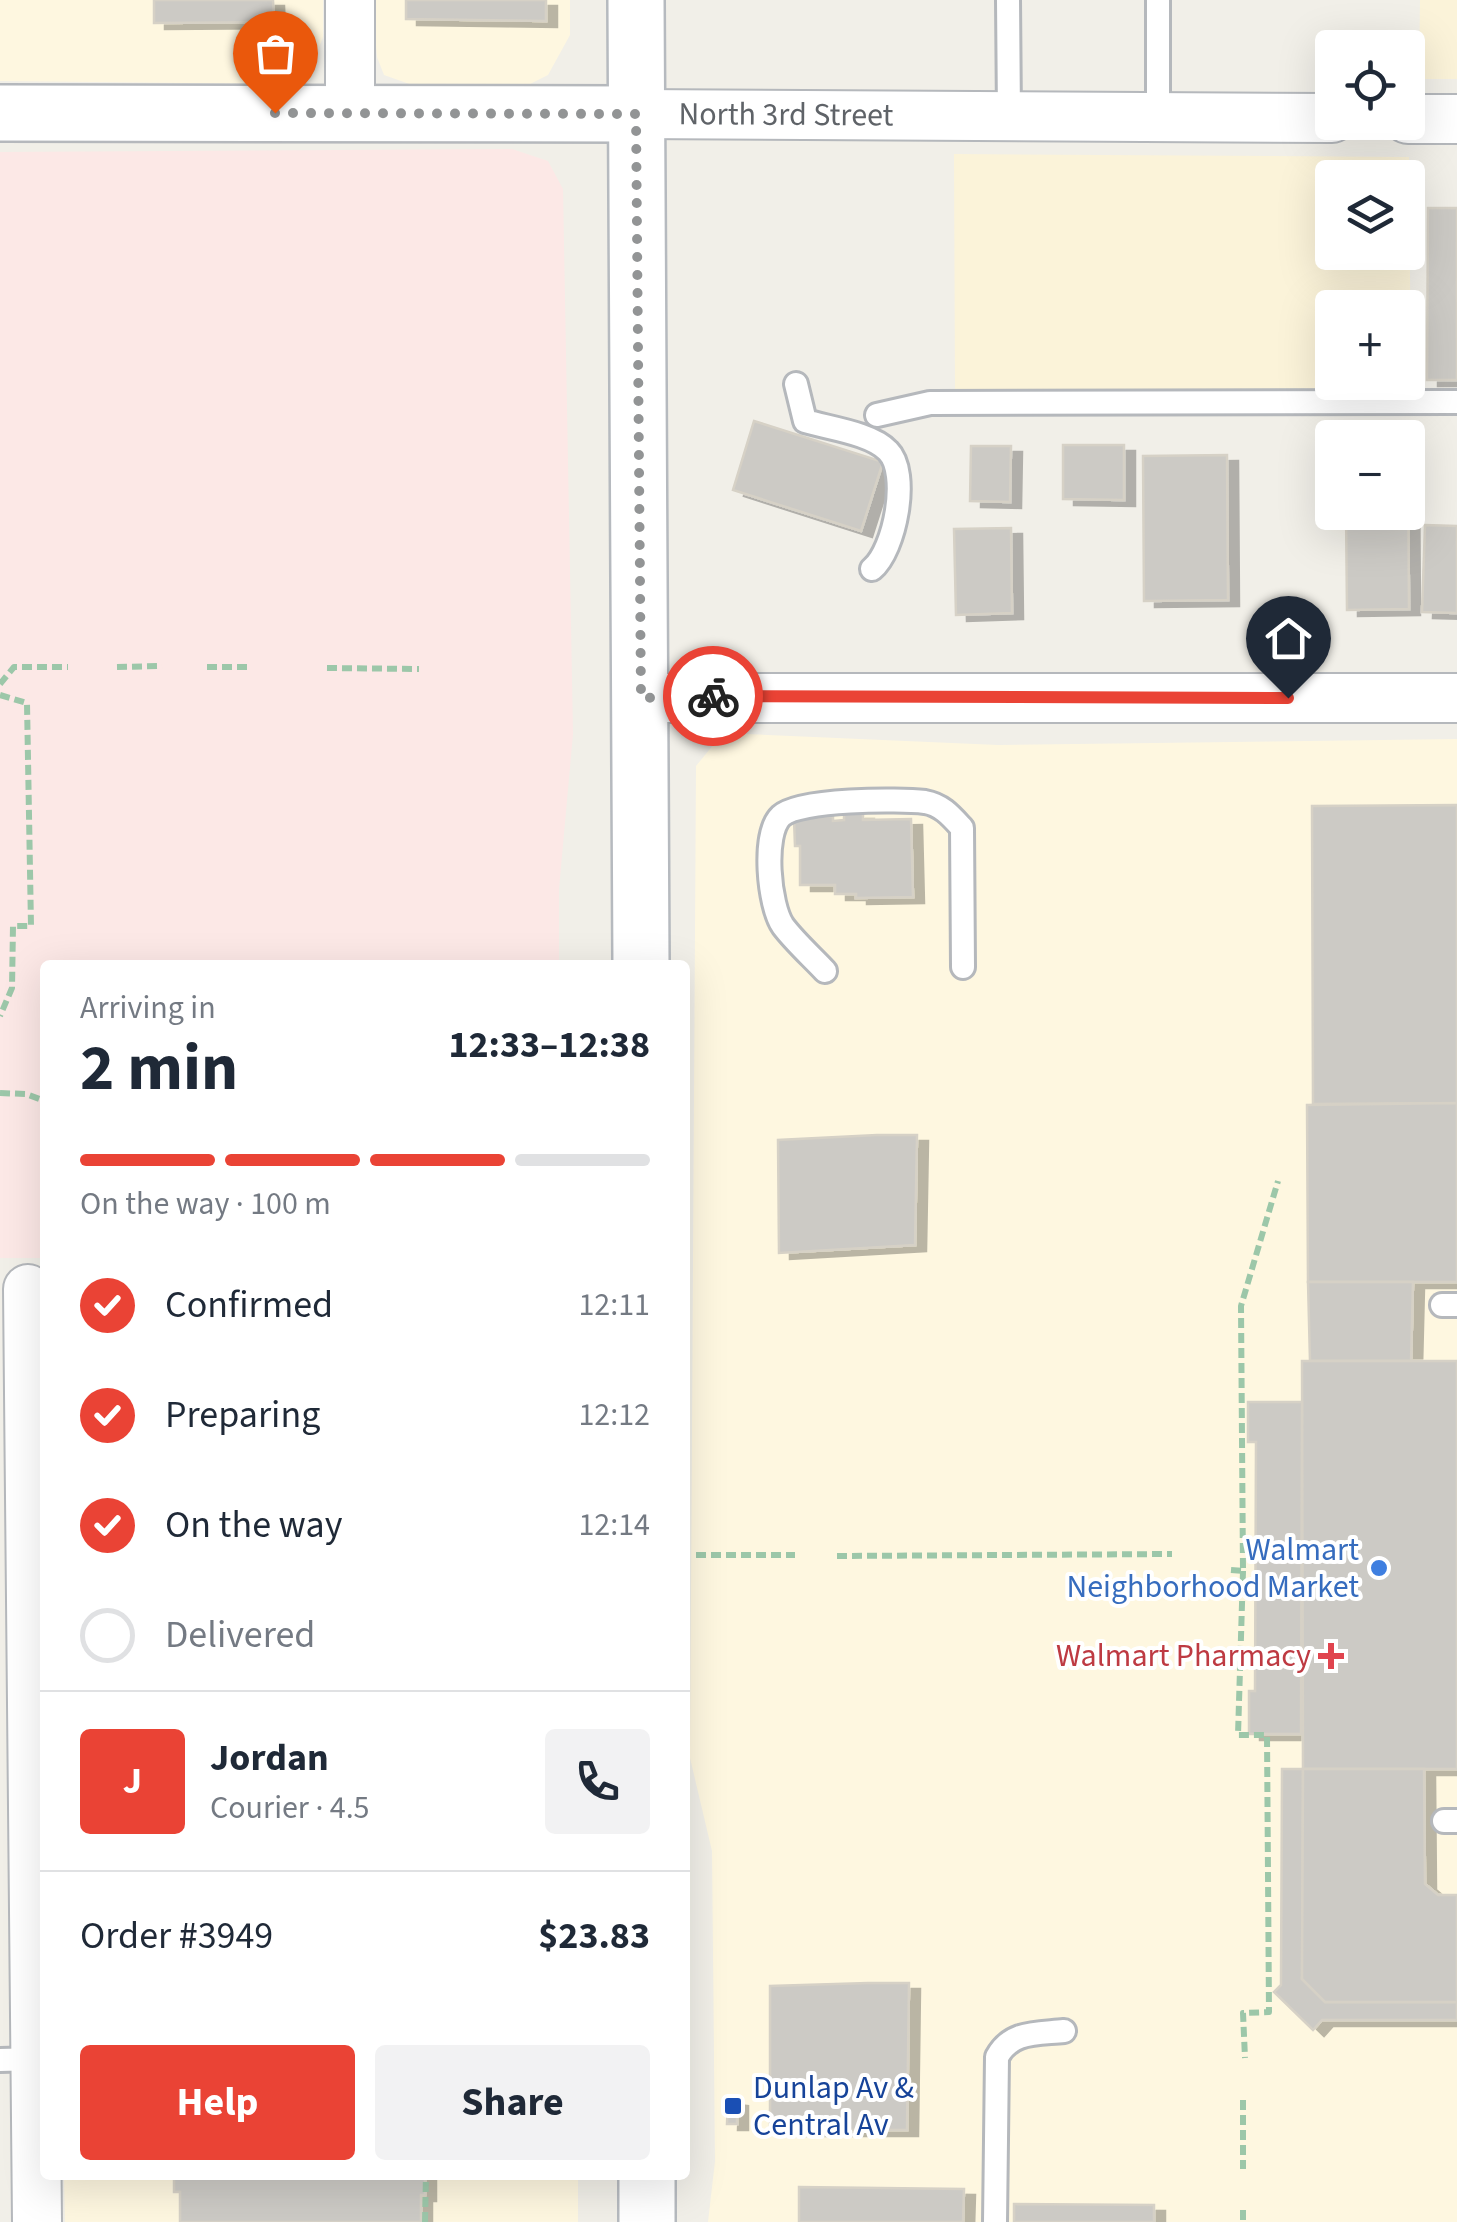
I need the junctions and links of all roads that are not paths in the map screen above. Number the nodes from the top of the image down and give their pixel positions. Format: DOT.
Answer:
graph roads {
  1 [pos="350,0"];
  2 [pos="636,0"];
  3 [pos="1008,0"];
  4 [pos="1158,0"];
  5 [pos="0,113"];
  6 [pos="350,114"];
  7 [pos="636,114"];
  8 [pos="1008,116"];
  9 [pos="1158,117"];
  10 [pos="1315,118"];
  11 [pos="1457,118"];
  12 [pos="1425,119"];
  13 [pos="796,384"];
  14 [pos="1457,402"];
  15 [pos="877,415"];
  16 [pos="872,569"];
  17 [pos="641,698"];
  18 [pos="1457,698"];
  19 [pos="641,960"];
  20 [pos="963,967"];
  21 [pos="825,971"];
  22 [pos="24,1289"];
  23 [pos="1064,2031"];
  24 [pos="18,2059"];
  25 [pos="647,2180"];
  26 [pos="37,2222"];
  27 [pos="647,2222"];
  28 [pos="995,2222"];
  1 -- 6 [label="street"];
  2 -- 7 [label="main road"];
  3 -- 8 [label="lane"];
  4 -- 9 [label="lane"];
  5 -- 6 [label="main road, North 3rd Street"];
  6 -- 7 [label="main road, North 3rd Street"];
  7 -- 8 [label="street, North 3rd Street"];
  7 -- 17 [label="main road"];
  8 -- 9 [label="street, North 3rd Street"];
  9 -- 10 [label="street, North 3rd Street"];
  11 -- 12 [label="street"];
  13 -- 16 [label="lane"];
  14 -- 15 [label="lane"];
  17 -- 18 [label="street"];
  17 -- 19 [label="main road"];
  20 -- 21 [label="lane"];
  22 -- 24 [label="street"];
  23 -- 28 [label="lane"];
  24 -- 26 [label="street"];
  25 -- 27 [label="main road"];
}
